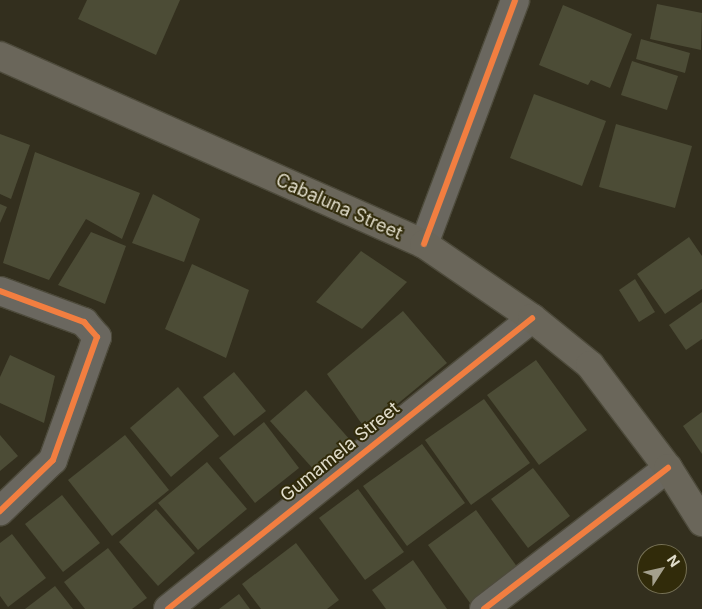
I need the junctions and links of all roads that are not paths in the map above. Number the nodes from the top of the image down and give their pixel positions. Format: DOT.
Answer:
graph roads {
  1 [pos="515,0"];
  2 [pos="0,56"];
  3 [pos="424,244"];
  4 [pos="0,291"];
  5 [pos="532,318"];
  6 [pos="668,468"];
  7 [pos="0,511"];
  8 [pos="702,522"];
  9 [pos="168,609"];
  10 [pos="484,609"];
  1 -- 3 [label="street"];
  2 -- 3 [label="main road, Cabaluna Street"];
  3 -- 5 [label="main road, Cabaluna Street"];
  4 -- 7 [label="street"];
  5 -- 6 [label="main road, Cabaluna Street"];
  5 -- 9 [label="street, Gumamela Street"];
  6 -- 8 [label="main road, Cabaluna Street"];
  6 -- 10 [label="street"];
}
